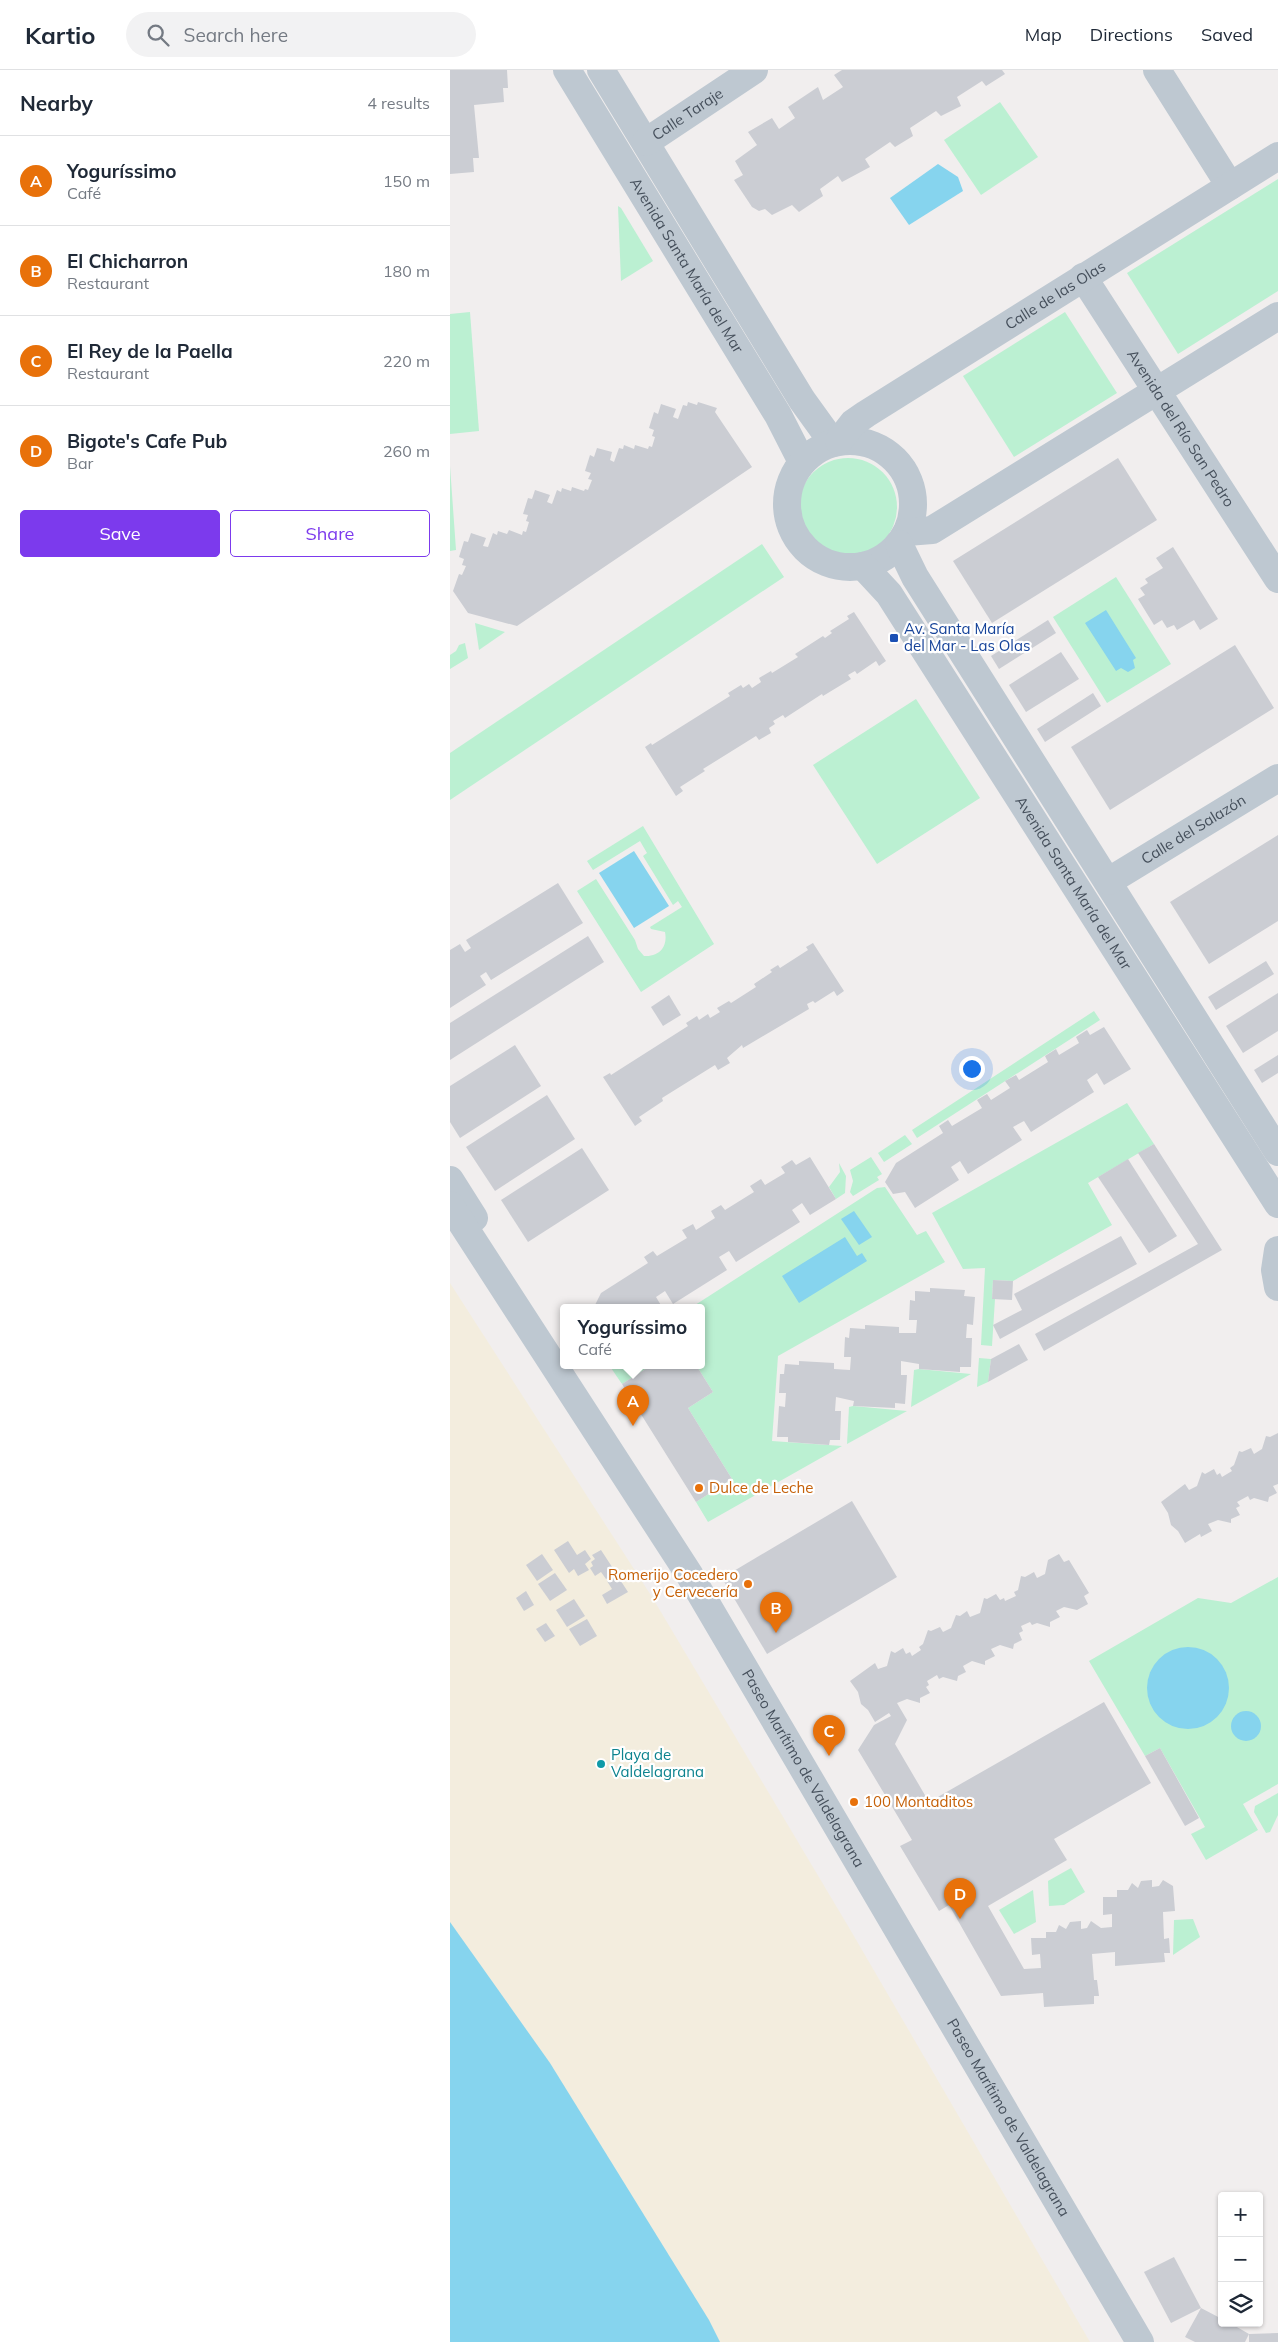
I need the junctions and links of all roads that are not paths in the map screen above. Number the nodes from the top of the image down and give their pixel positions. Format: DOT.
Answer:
graph roads {
  1 [pos="566,70"];
  2 [pos="601,70"];
  3 [pos="754,70"];
  4 [pos="1157,70"];
  5 [pos="646,142"];
  6 [pos="1278,156"];
  7 [pos="1230,186"];
  8 [pos="1083,277"];
  9 [pos="1278,316"];
  10 [pos="1156,392"];
  11 [pos="836,442"];
  12 [pos="802,462"];
  13 [pos="903,538"];
  14 [pos="1274,564"];
  15 [pos="863,566"];
  16 [pos="1278,778"];
  17 [pos="1109,881"];
  18 [pos="1278,1152"];
  19 [pos="450,1180"];
  20 [pos="1278,1204"];
  21 [pos="450,1205"];
  22 [pos="1278,1250"];
  23 [pos="1278,1287"];
  24 [pos="560,1352"];
  25 [pos="572,1369"];
  26 [pos="1140,2342"];
  27 [pos="1156,2342"];
  1 -- 12 [label="street, Avenida Santa María del Mar"];
  2 -- 5 [label="street, Avenida Santa María del Mar"];
  3 -- 5 [label="street, Calle Taraje"];
  4 -- 7 [label="street"];
  5 -- 11 [label="street, Avenida Santa María del Mar"];
  6 -- 7 [label="street, Calle de las Olas"];
  7 -- 8 [label="street, Calle de las Olas"];
  8 -- 10 [label="street, Avenida del Río San Pedro"];
  8 -- 11 [label="street, Calle de las Olas"];
  9 -- 10 [label="street"];
  10 -- 13 [label="street"];
  10 -- 14 [label="street, Avenida del Río San Pedro"];
  11 -- 12 [label="street"];
  11 -- 13 [label="street"];
  12 -- 15 [label="street"];
  13 -- 15 [label="street"];
  13 -- 17 [label="street, Avenida Santa María del Mar"];
  15 -- 20 [label="street, Avenida Santa María del Mar"];
  16 -- 17 [label="street, Calle del Salazón"];
  17 -- 18 [label="street, Avenida Santa María del Mar"];
  19 -- 24 [label="street"];
  21 -- 26 [label="street, Paseo Marítimo de Valdelagrana"];
  22 -- 23 [label="street"];
  25 -- 27 [label="street, Paseo Marítimo de Valdelagrana"];
}
